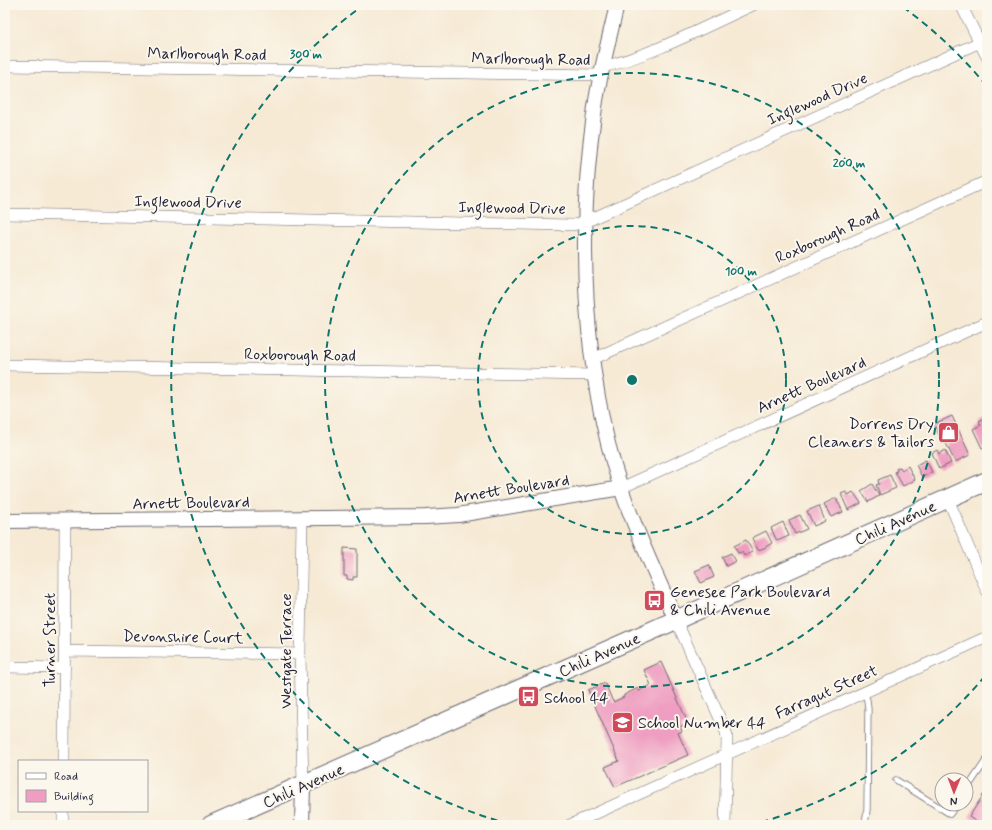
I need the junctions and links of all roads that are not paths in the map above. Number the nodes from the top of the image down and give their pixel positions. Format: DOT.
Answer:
graph roads {
  1 [pos="617,5"];
  2 [pos="753,5"];
  3 [pos="961,5"];
  4 [pos="980,42"];
  5 [pos="987,57"];
  6 [pos="5,66"];
  7 [pos="602,71"];
  8 [pos="987,180"];
  9 [pos="5,214"];
  10 [pos="585,222"];
  11 [pos="987,322"];
  12 [pos="593,359"];
  13 [pos="5,365"];
  14 [pos="595,375"];
  15 [pos="987,481"];
  16 [pos="621,488"];
  17 [pos="948,499"];
  18 [pos="302,518"];
  19 [pos="65,520"];
  20 [pos="5,521"];
  21 [pos="987,591"];
  22 [pos="676,620"];
  23 [pos="987,637"];
  24 [pos="65,651"];
  25 [pos="300,654"];
  26 [pos="5,668"];
  27 [pos="65,668"];
  28 [pos="864,691"];
  29 [pos="727,754"];
  30 [pos="987,759"];
  31 [pos="64,760"];
  32 [pos="974,778"];
  33 [pos="896,780"];
  34 [pos="303,785"];
  35 [pos="934,804"];
  36 [pos="63,812"];
  37 [pos="583,822"];
  38 [pos="63,825"];
  39 [pos="211,825"];
  40 [pos="302,825"];
  41 [pos="570,825"];
  42 [pos="725,825"];
  43 [pos="864,825"];
  1 -- 7 [label="street"];
  2 -- 7 [label="street, Marlborough Road"];
  3 -- 4 [label="street"];
  4 -- 5 [label="street"];
  4 -- 10 [label="street, Inglewood Drive"];
  6 -- 7 [label="street, Marlborough Road"];
  7 -- 10 [label="street"];
  8 -- 12 [label="street, Roxborough Road"];
  9 -- 10 [label="street, Inglewood Drive"];
  10 -- 12 [label="street"];
  11 -- 16 [label="street, Arnett Boulevard"];
  12 -- 14 [label="street"];
  13 -- 14 [label="street, Roxborough Road"];
  14 -- 16 [label="street"];
  15 -- 17 [label="main road, Chili Avenue"];
  16 -- 18 [label="street, Arnett Boulevard"];
  16 -- 22 [label="street"];
  17 -- 21 [label="street"];
  17 -- 22 [label="main road, Chili Avenue"];
  18 -- 19 [label="street, Arnett Boulevard"];
  18 -- 25 [label="street, Westgate Terrace"];
  19 -- 20 [label="street, Arnett Boulevard"];
  19 -- 24 [label="street, Turner Street"];
  22 -- 29 [label="street"];
  22 -- 34 [label="main road, Chili Avenue"];
  23 -- 28 [label="street, Farragut Street"];
  24 -- 25 [label="street, Devonshire Court"];
  24 -- 27 [label="street, Turner Street"];
  25 -- 34 [label="street, Westgate Terrace"];
  26 -- 27 [label="street"];
  27 -- 31 [label="street, Turner Street"];
  28 -- 29 [label="street, Farragut Street"];
  28 -- 43 [label="lane"];
  29 -- 37 [label="street, Farragut Street"];
  29 -- 42 [label="street"];
  30 -- 32 [label="lane"];
  33 -- 35 [label="lane"];
  34 -- 39 [label="main road, Chili Avenue"];
  34 -- 40 [label="street"];
  36 -- 38 [label="street"];
  37 -- 41 [label="street, Farragut Street"];
}
